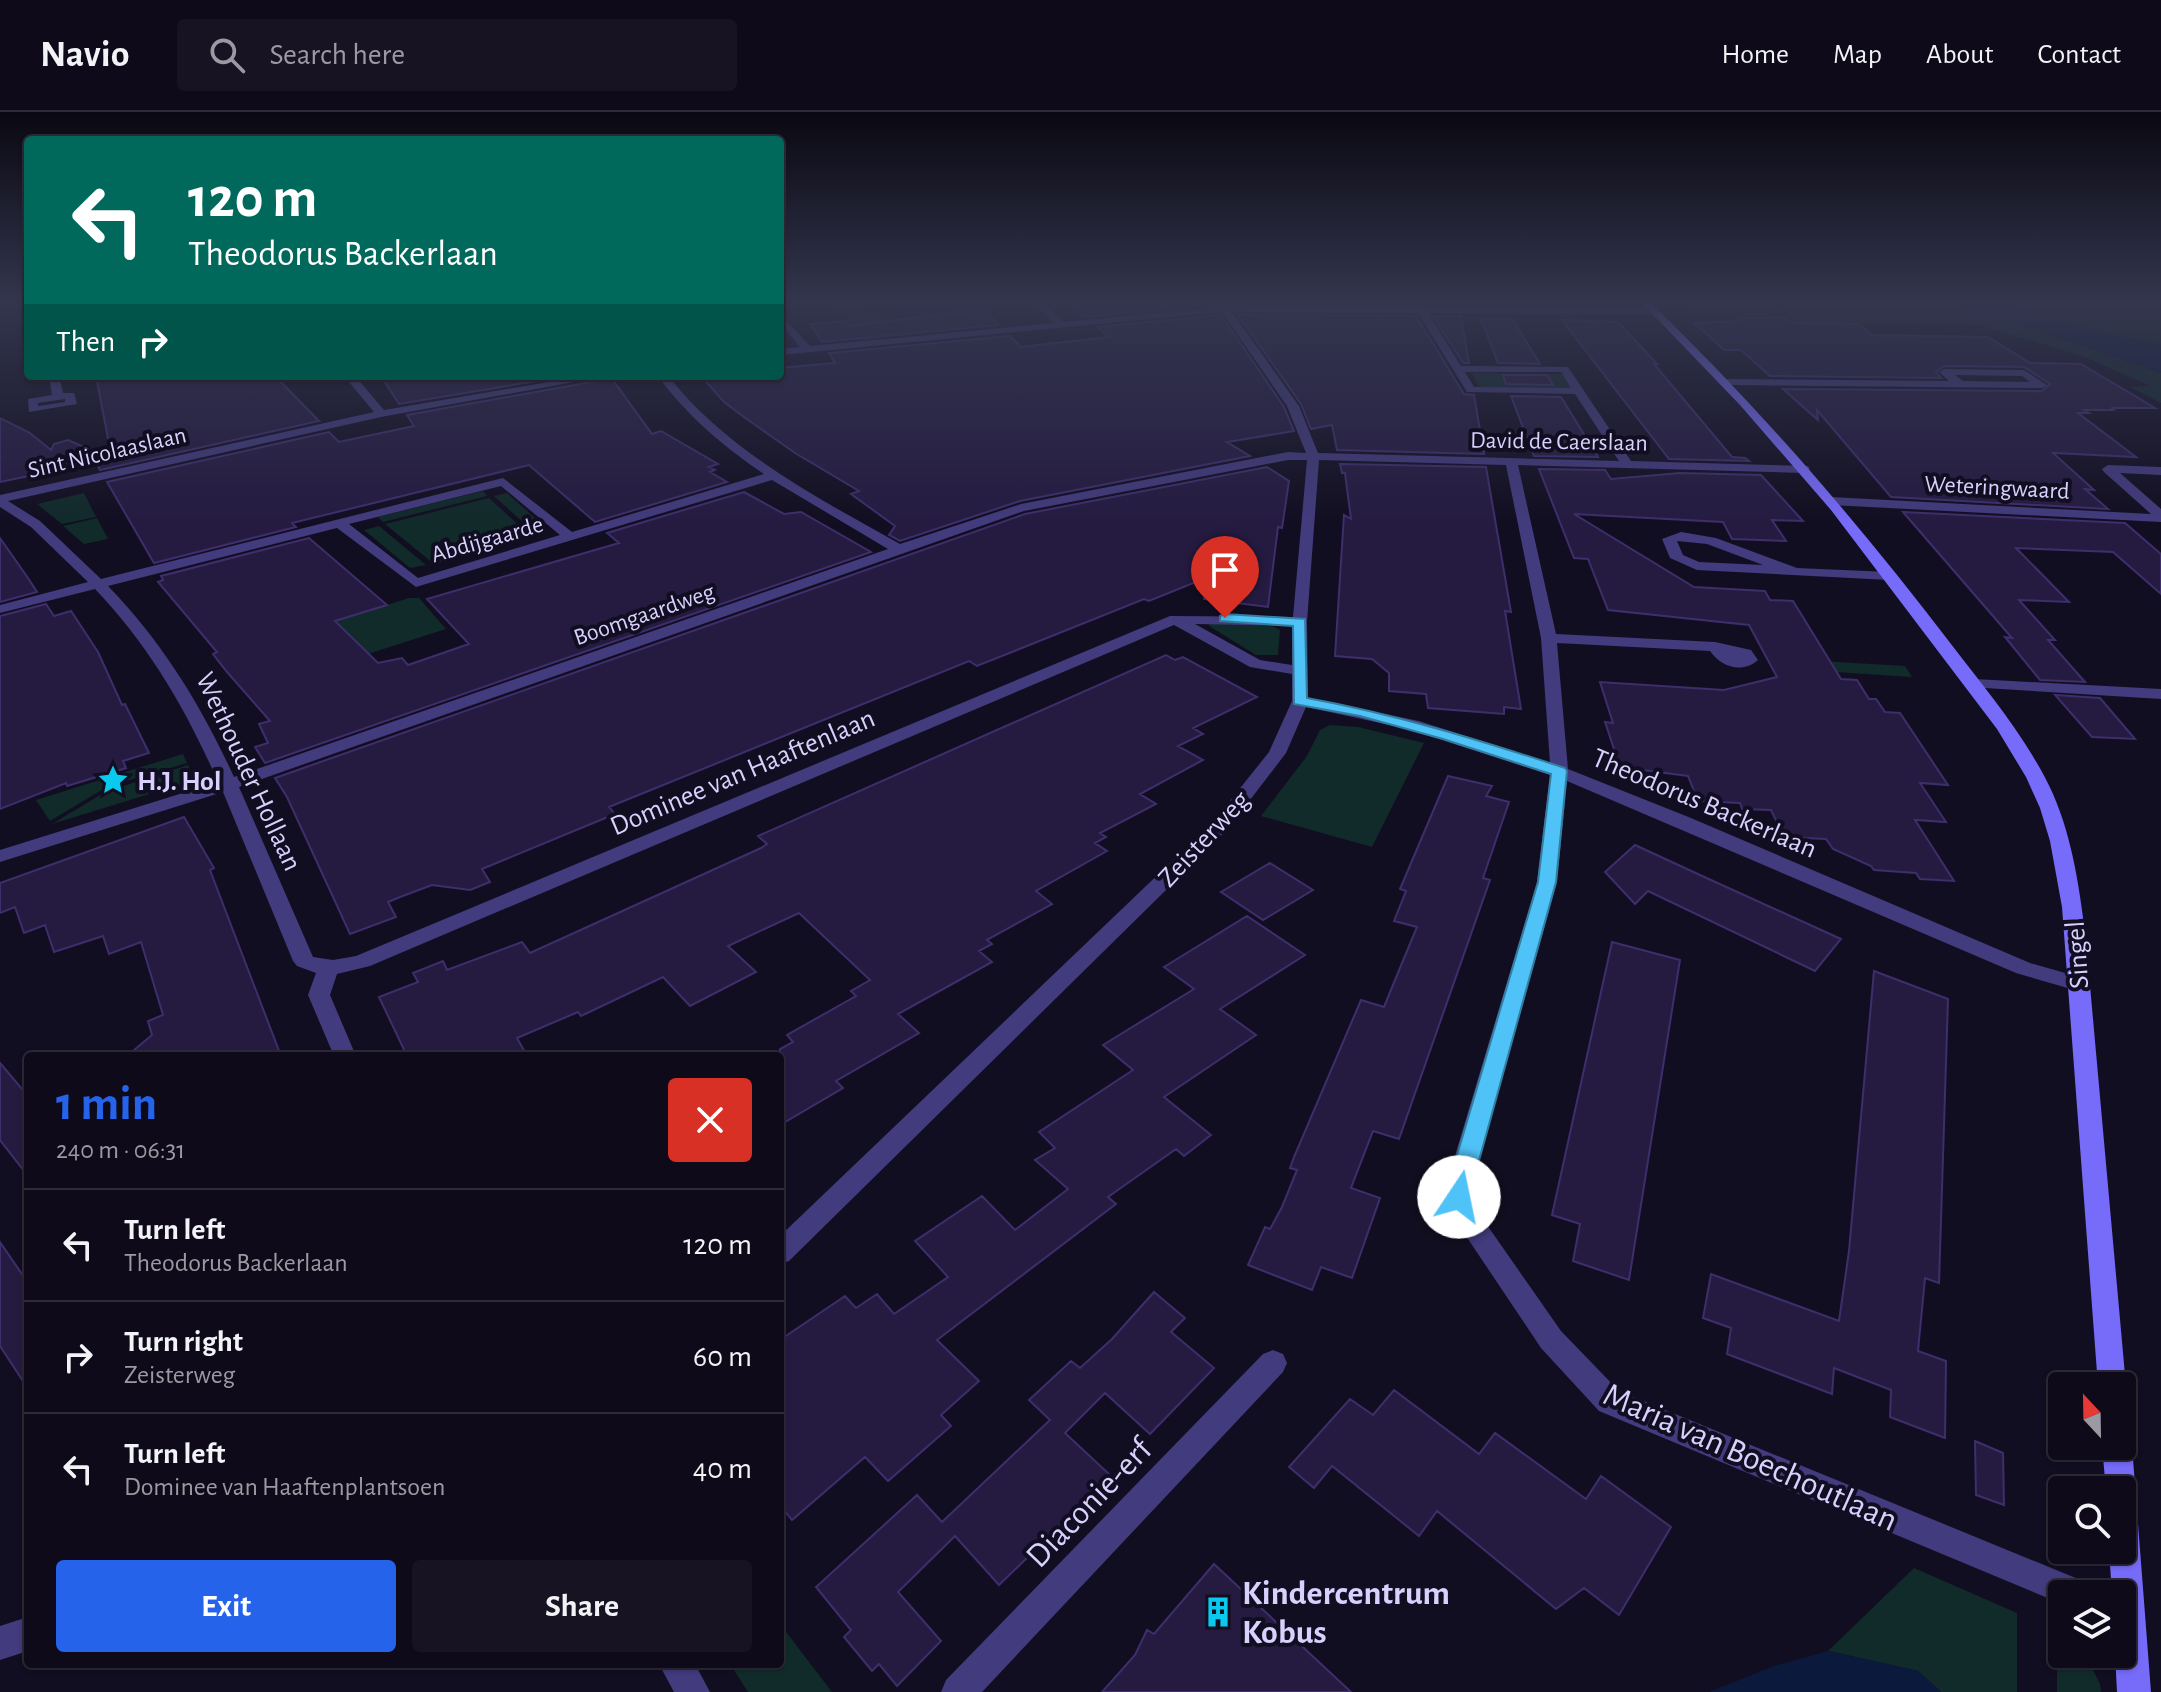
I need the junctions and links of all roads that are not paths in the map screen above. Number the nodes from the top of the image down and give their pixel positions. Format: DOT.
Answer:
graph roads {
  1 [pos="1273,377"];
  2 [pos="1463,377"];
  3 [pos="1570,377"];
  4 [pos="1721,377"];
  5 [pos="1950,377"];
  6 [pos="2030,377"];
  7 [pos="55,380"];
  8 [pos="352,380"];
  9 [pos="579,380"];
  10 [pos="666,380"];
  11 [pos="1726,382"];
  12 [pos="1960,384"];
  13 [pos="1580,391"];
  14 [pos="58,397"];
  15 [pos="381,414"];
  16 [pos="1313,456"];
  17 [pos="1511,461"];
  18 [pos="1627,464"];
  19 [pos="1804,469"];
  20 [pos="2161,471"];
  21 [pos="775,475"];
  22 [pos="0,501"];
  23 [pos="1831,501"];
  24 [pos="2161,517"];
  25 [pos="339,523"];
  26 [pos="572,538"];
  27 [pos="898,549"];
  28 [pos="1789,571"];
  29 [pos="1889,576"];
  30 [pos="97,584"];
  31 [pos="0,609"];
  32 [pos="1175,619"];
  33 [pos="1300,622"];
  34 [pos="1549,638"];
  35 [pos="1715,647"];
  36 [pos="1300,671"];
  37 [pos="1974,684"];
  38 [pos="2161,694"];
  39 [pos="1300,701"];
  40 [pos="1559,771"];
  41 [pos="228,785"];
  42 [pos="0,856"];
  43 [pos="330,967"];
  44 [pos="2078,984"];
  45 [pos="343,1052"];
  46 [pos="784,1249"];
  47 [pos="1273,1363"];
  48 [pos="2111,1372"];
  49 [pos="2048,1582"];
  50 [pos="24,1635"];
  51 [pos="0,1643"];
  52 [pos="678,1668"];
  53 [pos="2132,1668"];
  54 [pos="693,1692"];
  55 [pos="958,1692"];
  56 [pos="2134,1692"];
  1 -- 16 [label="street, Zeisterweg"];
  2 -- 13 [label="street"];
  3 -- 13 [label="street"];
  4 -- 11 [label="street, Singel"];
  5 -- 12 [label="street"];
  6 -- 12 [label="street"];
  7 -- 14 [label="street"];
  8 -- 15 [label="street"];
  9 -- 15 [label="street, Sint Nicolaaslaan"];
  10 -- 21 [label="street"];
  11 -- 12 [label="street"];
  11 -- 19 [label="street, Singel"];
  13 -- 18 [label="street"];
  15 -- 22 [label="street, Sint Nicolaaslaan"];
  16 -- 17 [label="street, David de Caerslaan"];
  16 -- 27 [label="street, Boomgaardweg"];
  16 -- 33 [label="street, Zeisterweg"];
  17 -- 18 [label="street, David de Caerslaan"];
  17 -- 34 [label="street, Maria van Boechoutlaan"];
  18 -- 19 [label="street, David de Caerslaan"];
  19 -- 23 [label="street, Singel"];
  20 -- 24 [label="street, Weteringwaard"];
  21 -- 26 [label="street, Abdijgaarde"];
  21 -- 27 [label="street"];
  22 -- 30 [label="street, Wethouder Hollaan"];
  23 -- 24 [label="street, Weteringwaard"];
  23 -- 29 [label="street, Singel"];
  25 -- 26 [label="street, Abdijgaarde"];
  25 -- 26 [label="street, Abdijgaarde"];
  25 -- 30 [label="street, Abdijgaarde"];
  27 -- 41 [label="street, Boomgaardweg"];
  28 -- 28 [label="street"];
  28 -- 29 [label="street"];
  29 -- 37 [label="street, Singel"];
  30 -- 31 [label="street, Abdijgaarde"];
  30 -- 41 [label="street, Wethouder Hollaan"];
  32 -- 33 [label="street"];
  32 -- 36 [label="street"];
  32 -- 43 [label="street, Dominee van Haaftenlaan"];
  33 -- 36 [label="street, Zeisterweg"];
  34 -- 35 [label="street"];
  34 -- 40 [label="street, Maria van Boechoutlaan"];
  36 -- 39 [label="street, Zeisterweg"];
  37 -- 38 [label="street"];
  37 -- 44 [label="street, Singel"];
  39 -- 40 [label="street, Theodorus Backerlaan"];
  39 -- 46 [label="street, Zeisterweg"];
  40 -- 44 [label="street, Theodorus Backerlaan"];
  40 -- 49 [label="street, Maria van Boechoutlaan"];
  41 -- 42 [label="street, Boomgaardweg"];
  41 -- 43 [label="street, Wethouder Hollaan"];
  43 -- 45 [label="street"];
  44 -- 48 [label="street, Singel"];
  47 -- 55 [label="street, Diaconie-erf"];
  50 -- 51 [label="street"];
  52 -- 54 [label="street"];
  53 -- 56 [label="street"];
}
